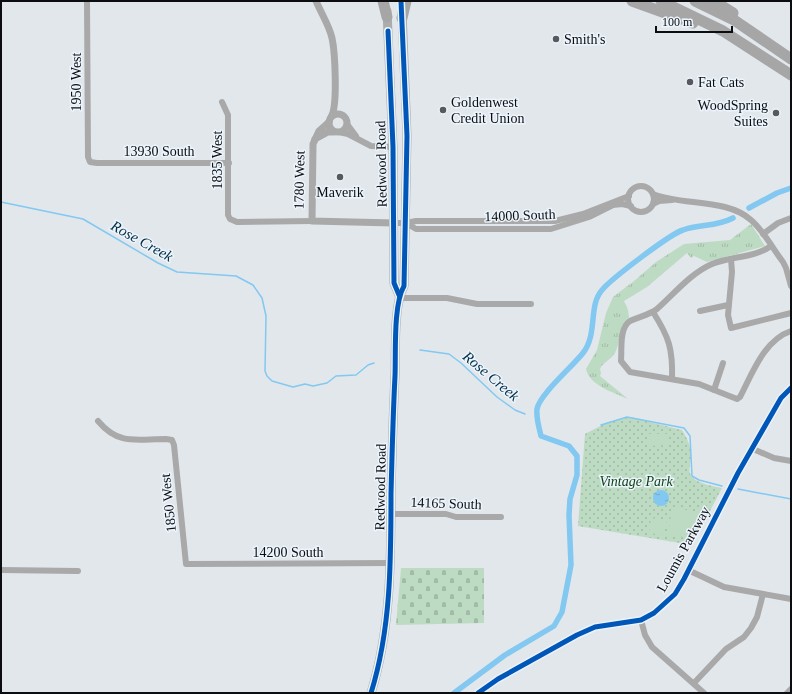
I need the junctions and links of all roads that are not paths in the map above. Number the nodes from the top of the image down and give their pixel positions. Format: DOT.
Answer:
graph roads {
  1 [pos="86,1"];
  2 [pos="316,1"];
  3 [pos="383,1"];
  4 [pos="387,1"];
  5 [pos="401,1"];
  6 [pos="406,1"];
  7 [pos="632,1"];
  8 [pos="661,1"];
  9 [pos="695,1"];
  10 [pos="714,1"];
  11 [pos="387,17"];
  12 [pos="402,18"];
  13 [pos="791,54"];
  14 [pos="766,57"];
  15 [pos="791,59"];
  16 [pos="791,75"];
  17 [pos="335,96"];
  18 [pos="222,102"];
  19 [pos="342,116"];
  20 [pos="330,119"];
  21 [pos="346,124"];
  22 [pos="336,132"];
  23 [pos="315,139"];
  24 [pos="358,139"];
  25 [pos="394,147"];
  26 [pos="90,162"];
  27 [pos="229,163"];
  28 [pos="653,194"];
  29 [pos="629,196"];
  30 [pos="673,200"];
  31 [pos="653,204"];
  32 [pos="631,206"];
  33 [pos="791,218"];
  34 [pos="230,219"];
  35 [pos="312,221"];
  36 [pos="394,223"];
  37 [pos="406,223"];
  38 [pos="763,234"];
  39 [pos="771,246"];
  40 [pos="731,259"];
  41 [pos="791,286"];
  42 [pos="399,296"];
  43 [pos="531,304"];
  44 [pos="728,305"];
  45 [pos="700,311"];
  46 [pos="652,312"];
  47 [pos="791,313"];
  48 [pos="791,331"];
  49 [pos="722,363"];
  50 [pos="672,379"];
  51 [pos="791,388"];
  52 [pos="714,390"];
  53 [pos="98,421"];
  54 [pos="753,449"];
  55 [pos="791,461"];
  56 [pos="391,514"];
  57 [pos="501,517"];
  58 [pos="391,563"];
  59 [pos="186,564"];
  60 [pos="1,570"];
  61 [pos="688,570"];
  62 [pos="78,571"];
  63 [pos="763,594"];
  64 [pos="791,599"];
  65 [pos="641,620"];
  66 [pos="694,684"];
  67 [pos="791,689"];
  68 [pos="371,693"];
  69 [pos="478,693"];
  70 [pos="704,693"];
  71 [pos="787,693"];
  1 -- 26 [label="street, 1950 West"];
  2 -- 17 [label="street, 1780 West"];
  3 -- 11 [label="highway"];
  4 -- 11 [label="main road, Redwood Road"];
  5 -- 12 [label="main road, Redwood Road"];
  6 -- 12 [label="highway"];
  7 -- 14 [label="highway"];
  8 -- 14 [label="highway"];
  9 -- 15 [label="highway"];
  10 -- 13 [label="highway"];
  11 -- 25 [label="main road, Redwood Road"];
  12 -- 37 [label="main road, Redwood Road"];
  14 -- 16 [label="highway"];
  17 -- 19 [label="street, 1780 West"];
  17 -- 20 [label="street, 1780 West"];
  18 -- 27 [label="street, 1835 West"];
  19 -- 20 [label="street"];
  19 -- 21 [label="street"];
  20 -- 22 [label="street"];
  20 -- 23 [label="street, 1780 West"];
  21 -- 22 [label="street"];
  21 -- 24 [label="street"];
  22 -- 23 [label="street, 1780 West"];
  22 -- 24 [label="street"];
  23 -- 35 [label="street, 1780 West"];
  24 -- 25 [label="street"];
  25 -- 36 [label="main road, Redwood Road"];
  26 -- 27 [label="street, 13930 South"];
  27 -- 34 [label="street, 1835 West"];
  28 -- 29 [label="street"];
  28 -- 30 [label="street"];
  28 -- 31 [label="street"];
  29 -- 32 [label="street"];
  29 -- 37 [label="street, 14000 South"];
  30 -- 31 [label="street"];
  30 -- 38 [label="street"];
  31 -- 32 [label="street"];
  32 -- 37 [label="street, 14000 South"];
  33 -- 38 [label="street"];
  34 -- 35 [label="street, 14000 South"];
  35 -- 36 [label="street, 14000 South"];
  36 -- 37 [label="street, 14000 South"];
  36 -- 42 [label="main road, Redwood Road"];
  37 -- 42 [label="main road, Redwood Road"];
  38 -- 39 [label="street"];
  39 -- 40 [label="street"];
  39 -- 41 [label="street"];
  40 -- 44 [label="street"];
  40 -- 46 [label="street"];
  42 -- 43 [label="street"];
  42 -- 56 [label="main road, Redwood Road"];
  44 -- 45 [label="street"];
  44 -- 47 [label="street"];
  46 -- 50 [label="street"];
  46 -- 50 [label="street"];
  48 -- 52 [label="street"];
  49 -- 52 [label="street"];
  50 -- 52 [label="street"];
  51 -- 54 [label="street, Loumis Parkway"];
  53 -- 59 [label="street, 1850 West"];
  54 -- 55 [label="street"];
  54 -- 61 [label="street, Loumis Parkway"];
  56 -- 57 [label="street, 14165 South"];
  56 -- 58 [label="main road, Redwood Road"];
  58 -- 59 [label="street, 14200 South"];
  58 -- 68 [label="main road, Redwood Road"];
  60 -- 62 [label="street"];
  61 -- 63 [label="street"];
  61 -- 65 [label="street, Loumis Parkway"];
  63 -- 64 [label="street"];
  63 -- 66 [label="street"];
  65 -- 66 [label="street"];
  65 -- 69 [label="street, Loumis Parkway"];
  66 -- 70 [label="street"];
  67 -- 71 [label="street"];
}
